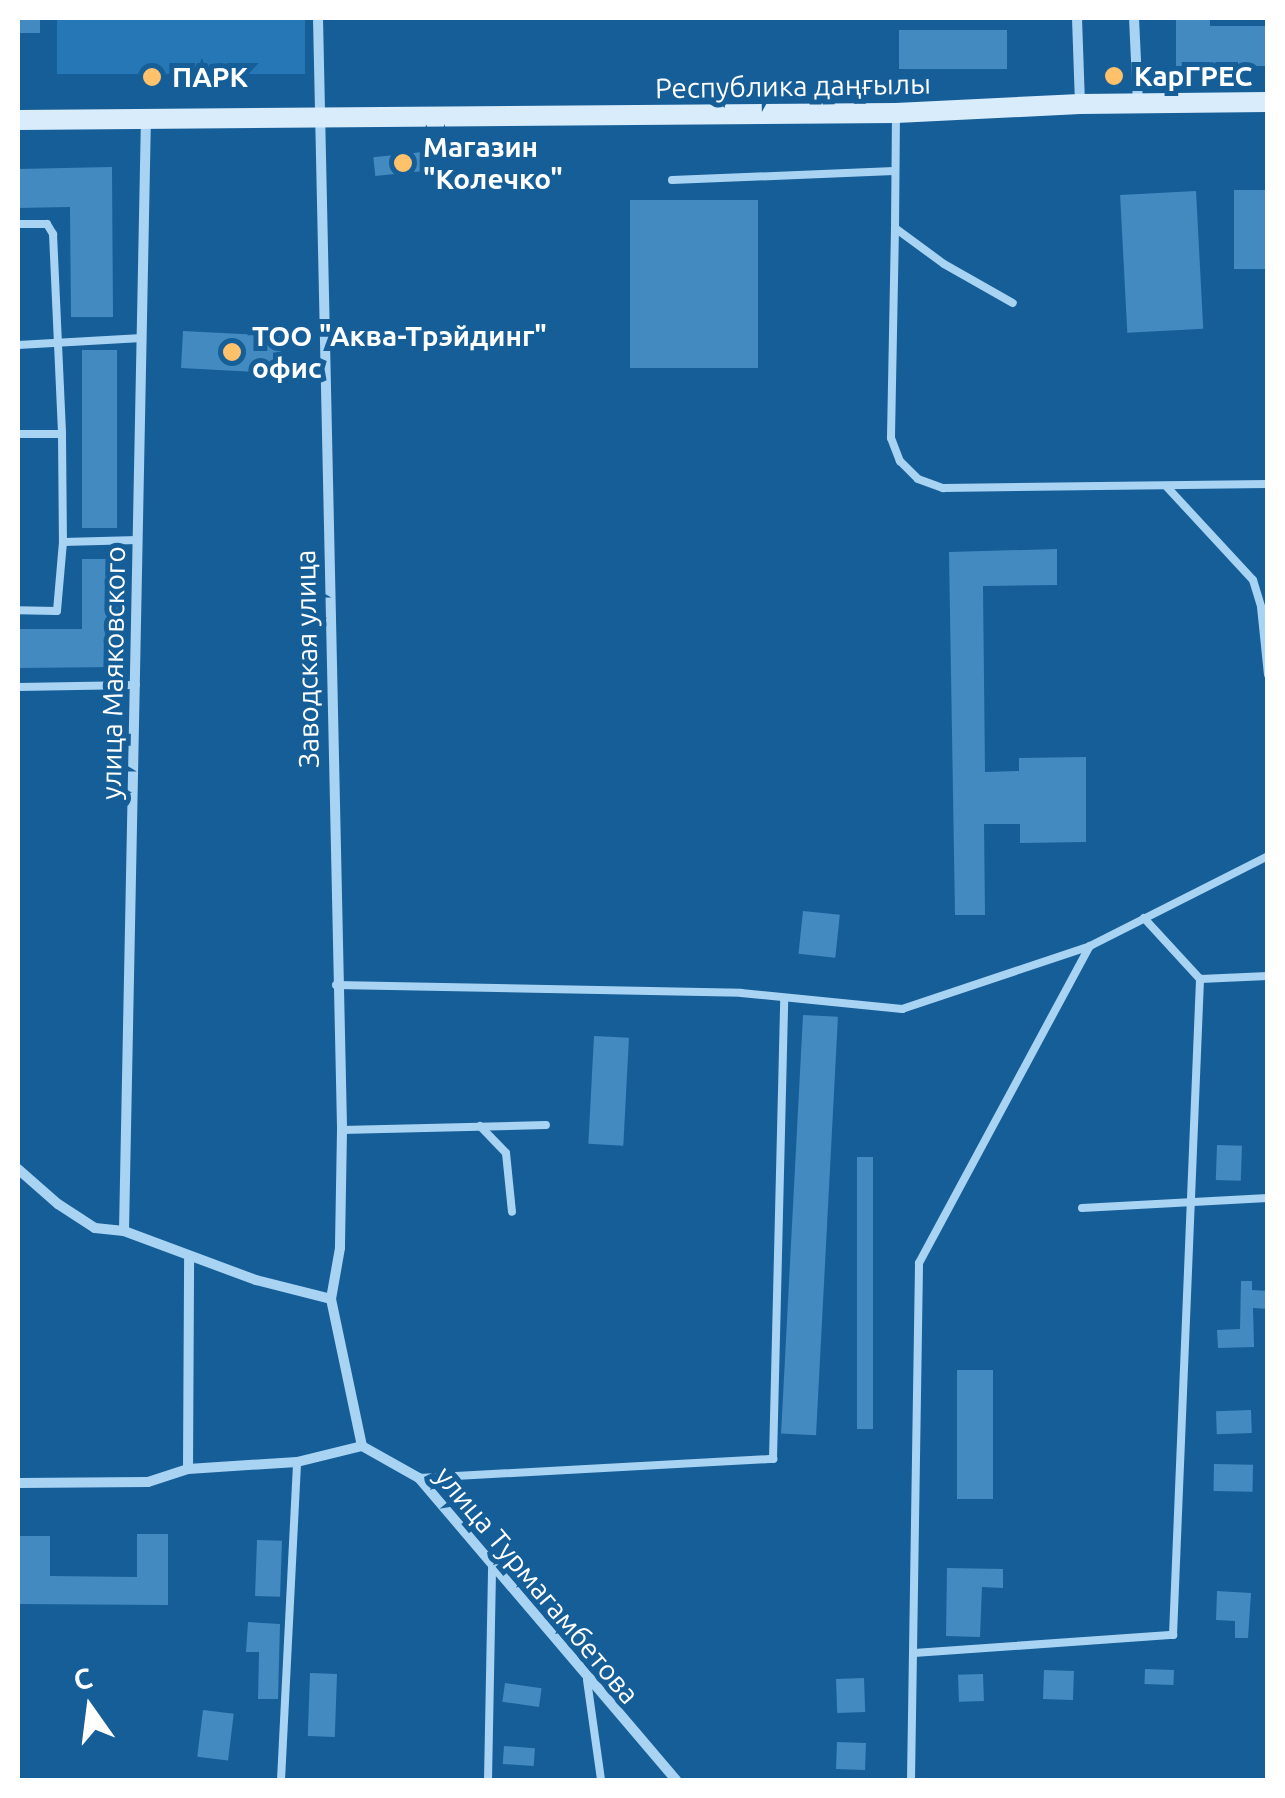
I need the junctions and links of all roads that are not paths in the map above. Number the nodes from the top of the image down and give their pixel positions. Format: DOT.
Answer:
graph roads {
  1 [pos="318,18"];
  2 [pos="1077,18"];
  3 [pos="1134,18"];
  4 [pos="1268,102"];
  5 [pos="1138,103"];
  6 [pos="1080,104"];
  7 [pos="896,113"];
  8 [pos="146,117"];
  9 [pos="319,118"];
  10 [pos="18,120"];
  11 [pos="894,170"];
  12 [pos="672,180"];
  13 [pos="18,224"];
  14 [pos="895,228"];
  15 [pos="1013,303"];
  16 [pos="142,338"];
  17 [pos="57,342"];
  18 [pos="18,345"];
  19 [pos="18,434"];
  20 [pos="62,434"];
  21 [pos="1268,484"];
  22 [pos="1166,486"];
  23 [pos="138,540"];
  24 [pos="63,542"];
  25 [pos="18,610"];
  26 [pos="1268,675"];
  27 [pos="136,685"];
  28 [pos="18,687"];
  29 [pos="1268,856"];
  30 [pos="1144,918"];
  31 [pos="1090,946"];
  32 [pos="1268,976"];
  33 [pos="1200,979"];
  34 [pos="336,985"];
  35 [pos="784,998"];
  36 [pos="546,1125"];
  37 [pos="480,1126"];
  38 [pos="342,1130"];
  39 [pos="18,1168"];
  40 [pos="1268,1198"];
  41 [pos="1191,1202"];
  42 [pos="1082,1208"];
  43 [pos="512,1212"];
  44 [pos="124,1231"];
  45 [pos="189,1257"];
  46 [pos="330,1299"];
  47 [pos="362,1446"];
  48 [pos="297,1462"];
  49 [pos="188,1470"];
  50 [pos="419,1478"];
  51 [pos="18,1483"];
  52 [pos="492,1563"];
  53 [pos="914,1652"];
  54 [pos="587,1680"];
  55 [pos="280,1780"];
  56 [pos="488,1780"];
  57 [pos="602,1780"];
  58 [pos="676,1780"];
  59 [pos="911,1780"];
  1 -- 9 [label="street, Заводская улица"];
  2 -- 6 [label="street"];
  3 -- 5 [label="street"];
  4 -- 5 [label="main road, Республика даңғылы"];
  5 -- 6 [label="main road, Республика даңғылы"];
  6 -- 7 [label="main road, Республика даңғылы"];
  7 -- 9 [label="main road, Республика даңғылы"];
  7 -- 11 [label="lane"];
  8 -- 9 [label="main road, Республика даңғылы"];
  8 -- 10 [label="main road, Республика даңғылы"];
  8 -- 16 [label="street, улица Маяковского"];
  9 -- 34 [label="street, Заводская улица"];
  11 -- 12 [label="lane"];
  11 -- 14 [label="lane"];
  13 -- 17 [label="lane"];
  14 -- 15 [label="lane"];
  14 -- 22 [label="lane"];
  16 -- 17 [label="lane"];
  16 -- 23 [label="street, улица Маяковского"];
  17 -- 18 [label="lane"];
  17 -- 20 [label="lane"];
  19 -- 20 [label="lane"];
  20 -- 24 [label="lane"];
  21 -- 22 [label="lane"];
  22 -- 26 [label="lane"];
  23 -- 24 [label="lane"];
  23 -- 27 [label="street, улица Маяковского"];
  24 -- 25 [label="lane"];
  27 -- 28 [label="lane"];
  27 -- 44 [label="street, улица Маяковского"];
  29 -- 30 [label="lane"];
  30 -- 31 [label="lane"];
  30 -- 33 [label="lane"];
  31 -- 35 [label="lane"];
  31 -- 53 [label="lane"];
  32 -- 33 [label="lane"];
  33 -- 41 [label="lane"];
  34 -- 35 [label="lane"];
  34 -- 38 [label="street, Заводская улица"];
  35 -- 50 [label="lane"];
  36 -- 37 [label="lane"];
  37 -- 38 [label="lane"];
  37 -- 43 [label="lane"];
  38 -- 46 [label="street, Заводская улица"];
  39 -- 44 [label="street"];
  40 -- 41 [label="lane"];
  41 -- 42 [label="lane"];
  41 -- 53 [label="lane"];
  44 -- 45 [label="street"];
  45 -- 46 [label="street"];
  45 -- 49 [label="street"];
  46 -- 47 [label="street"];
  47 -- 48 [label="street"];
  47 -- 50 [label="street, улица Турмагамбетова"];
  48 -- 49 [label="street"];
  48 -- 55 [label="lane"];
  49 -- 51 [label="street"];
  50 -- 52 [label="street, улица Турмагамбетова"];
  52 -- 54 [label="street, улица Турмагамбетова"];
  52 -- 56 [label="lane"];
  53 -- 59 [label="lane"];
  54 -- 57 [label="lane"];
  54 -- 58 [label="street, улица Турмагамбетова"];
}
